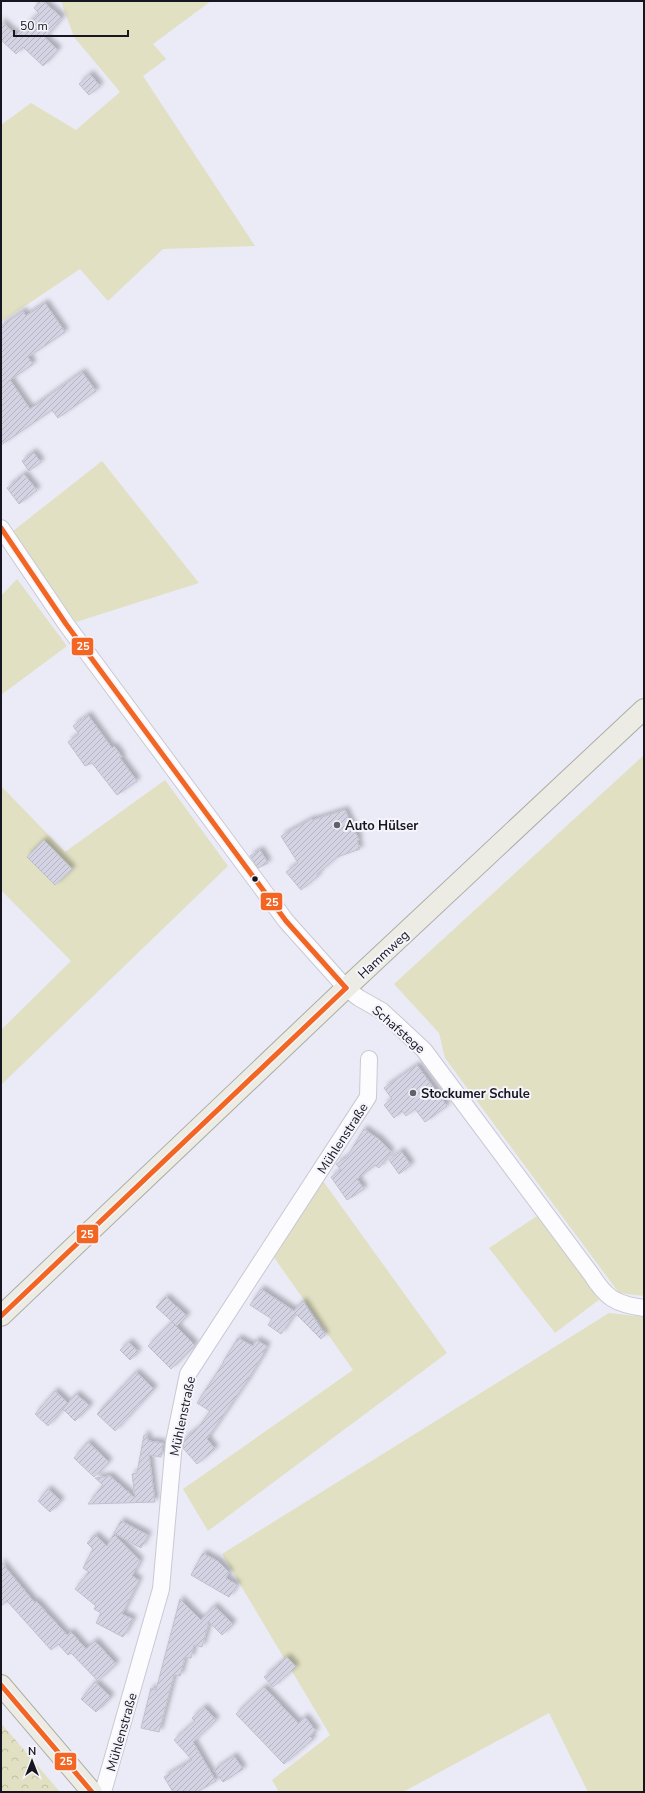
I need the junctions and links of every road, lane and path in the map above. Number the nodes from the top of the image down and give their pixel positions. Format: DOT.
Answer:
graph roads {
  1 [pos="1,528"];
  2 [pos="644,708"];
  3 [pos="359,977"];
  4 [pos="369,1059"];
  5 [pos="644,1308"];
  6 [pos="1,1316"];
  7 [pos="1,1685"];
  8 [pos="92,1792"];
  9 [pos="103,1792"];
  1 -- 3 [label="street, Schafstege"];
  2 -- 3 [label="main road, Hammweg"];
  3 -- 5 [label="street, Schafstege"];
  3 -- 6 [label="main road, Hammweg"];
  4 -- 9 [label="street, Mühlenstraße"];
  7 -- 8 [label="main road"];
}
